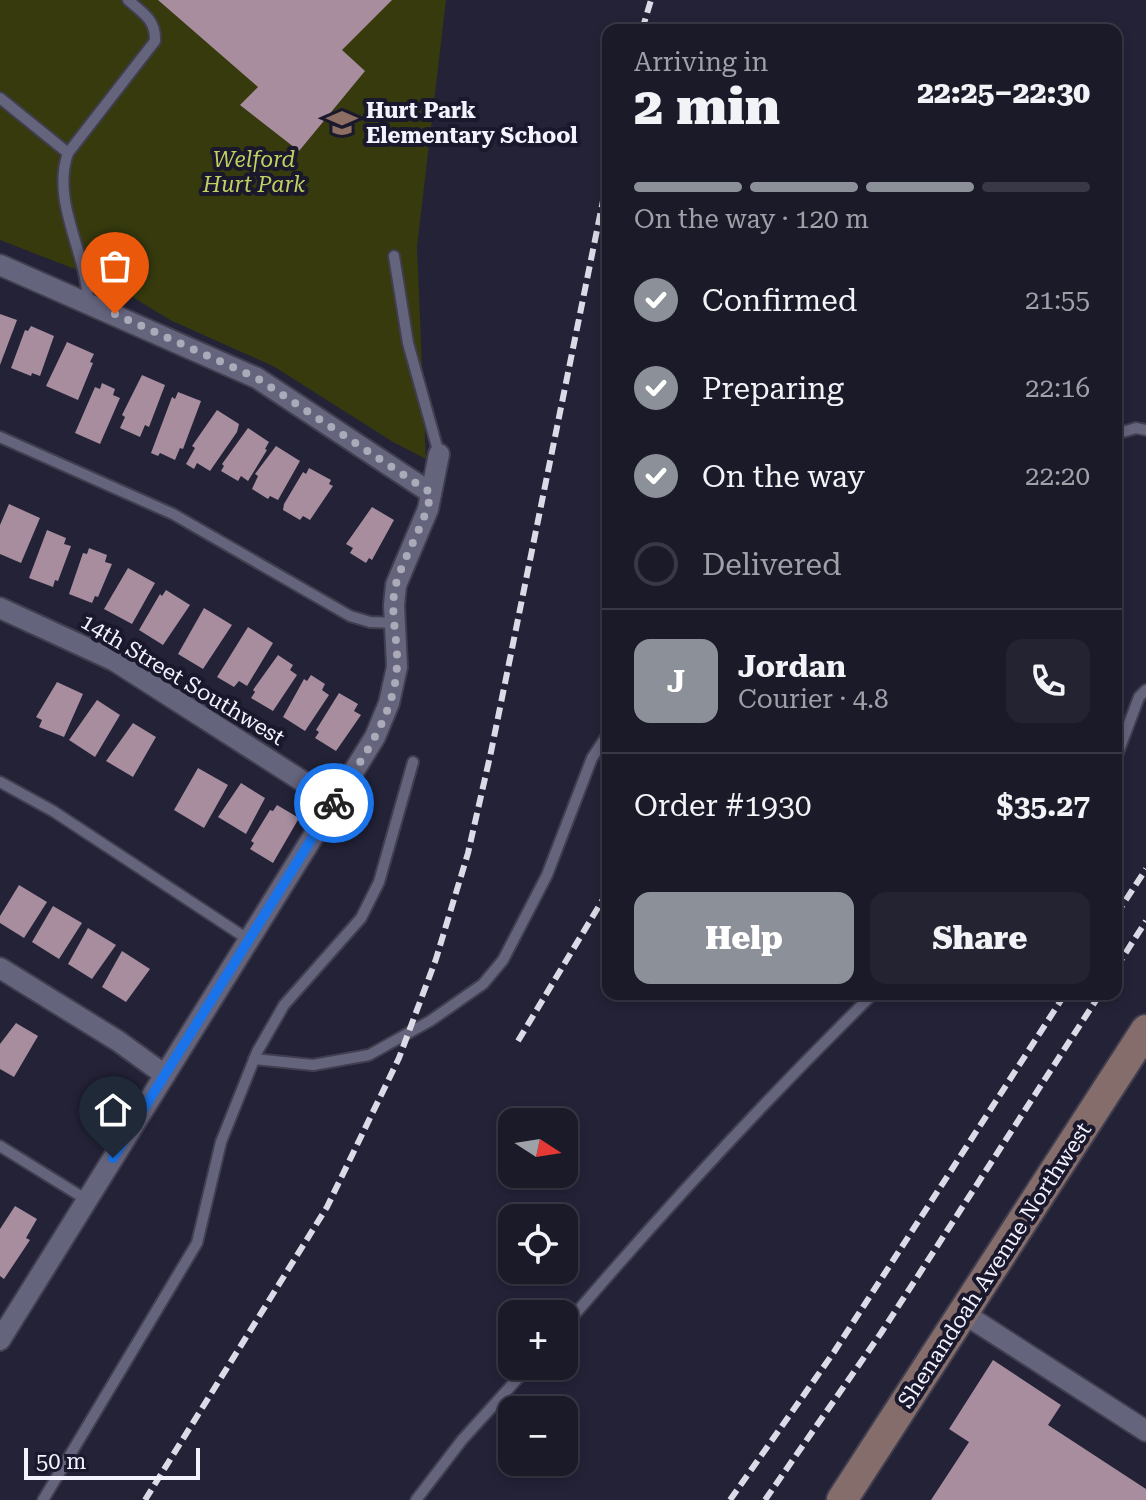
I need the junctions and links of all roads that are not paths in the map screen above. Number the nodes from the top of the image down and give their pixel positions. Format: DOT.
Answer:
graph roads {
  1 [pos="128,0"];
  2 [pos="0,98"];
  3 [pos="68,153"];
  4 [pos="394,256"];
  5 [pos="0,265"];
  6 [pos="88,301"];
  7 [pos="1146,430"];
  8 [pos="1122,432"];
  9 [pos="0,437"];
  10 [pos="439,454"];
  11 [pos="431,493"];
  12 [pos="0,608"];
  13 [pos="395,623"];
  14 [pos="1146,690"];
  15 [pos="1122,742"];
  16 [pos="602,743"];
  17 [pos="413,762"];
  18 [pos="0,782"];
  19 [pos="335,802"];
  20 [pos="249,940"];
  21 [pos="0,968"];
  22 [pos="867,1000"];
  23 [pos="1146,1030"];
  24 [pos="254,1059"];
  25 [pos="165,1075"];
  26 [pos="0,1146"];
  27 [pos="87,1200"];
  28 [pos="578,1311"];
  29 [pos="963,1313"];
  30 [pos="3,1329"];
  31 [pos="516,1380"];
  32 [pos="1146,1431"];
  33 [pos="43,1500"];
  34 [pos="416,1500"];
  35 [pos="842,1500"];
  1 -- 3 [label="lane"];
  2 -- 3 [label="lane"];
  3 -- 6 [label="lane"];
  4 -- 10 [label="lane"];
  5 -- 6 [label="street"];
  6 -- 11 [label="street"];
  7 -- 8 [label="lane"];
  9 -- 13 [label="lane"];
  10 -- 11 [label="street"];
  11 -- 13 [label="street"];
  12 -- 19 [label="street, 14th Street Southwest"];
  13 -- 19 [label="street"];
  14 -- 15 [label="lane"];
  16 -- 24 [label="lane"];
  17 -- 24 [label="lane"];
  18 -- 20 [label="lane"];
  19 -- 20 [label="street"];
  20 -- 25 [label="street"];
  21 -- 25 [label="street"];
  22 -- 28 [label="lane"];
  23 -- 29 [label="street, Shenandoah Avenue Northwest"];
  24 -- 33 [label="lane"];
  25 -- 27 [label="street"];
  26 -- 27 [label="lane"];
  27 -- 30 [label="street"];
  29 -- 32 [label="street"];
  29 -- 35 [label="street, Shenandoah Avenue Northwest"];
  31 -- 34 [label="lane"];
}
